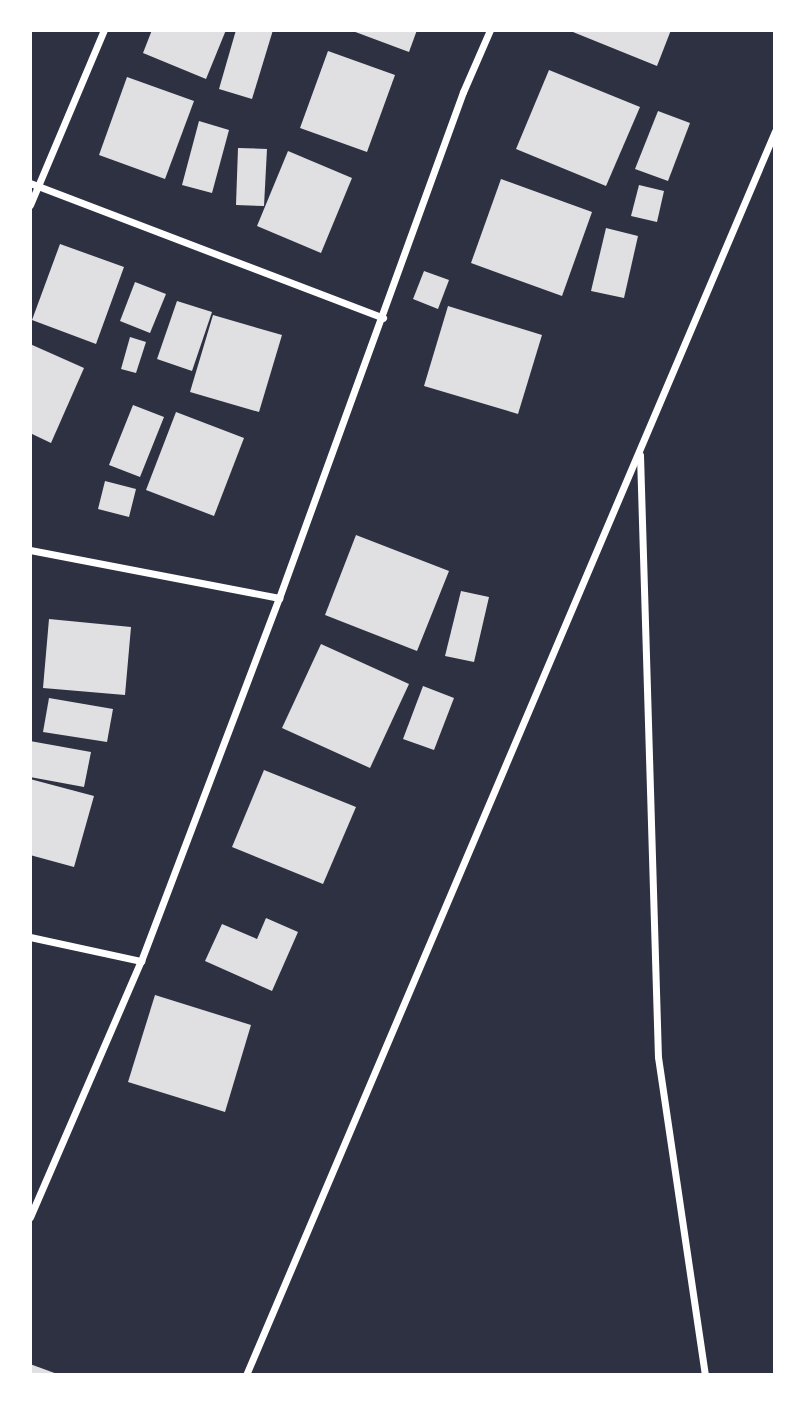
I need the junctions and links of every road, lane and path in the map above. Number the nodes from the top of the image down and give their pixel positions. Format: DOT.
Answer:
graph roads {
  1 [pos="104,30"];
  2 [pos="489,30"];
  3 [pos="775,131"];
  4 [pos="34,185"];
  5 [pos="30,205"];
  6 [pos="383,318"];
  7 [pos="640,451"];
  8 [pos="30,550"];
  9 [pos="279,598"];
  10 [pos="30,937"];
  11 [pos="141,961"];
  12 [pos="30,1217"];
  13 [pos="246,1375"];
  14 [pos="705,1375"];
  1 -- 4 [label="street"];
  2 -- 6 [label="street"];
  3 -- 7 [label="street"];
  4 -- 5 [label="street"];
  4 -- 6 [label="street"];
  6 -- 9 [label="street"];
  7 -- 13 [label="street"];
  7 -- 14 [label="street"];
  8 -- 9 [label="street"];
  9 -- 11 [label="street"];
  10 -- 11 [label="street"];
  11 -- 12 [label="street"];
}
